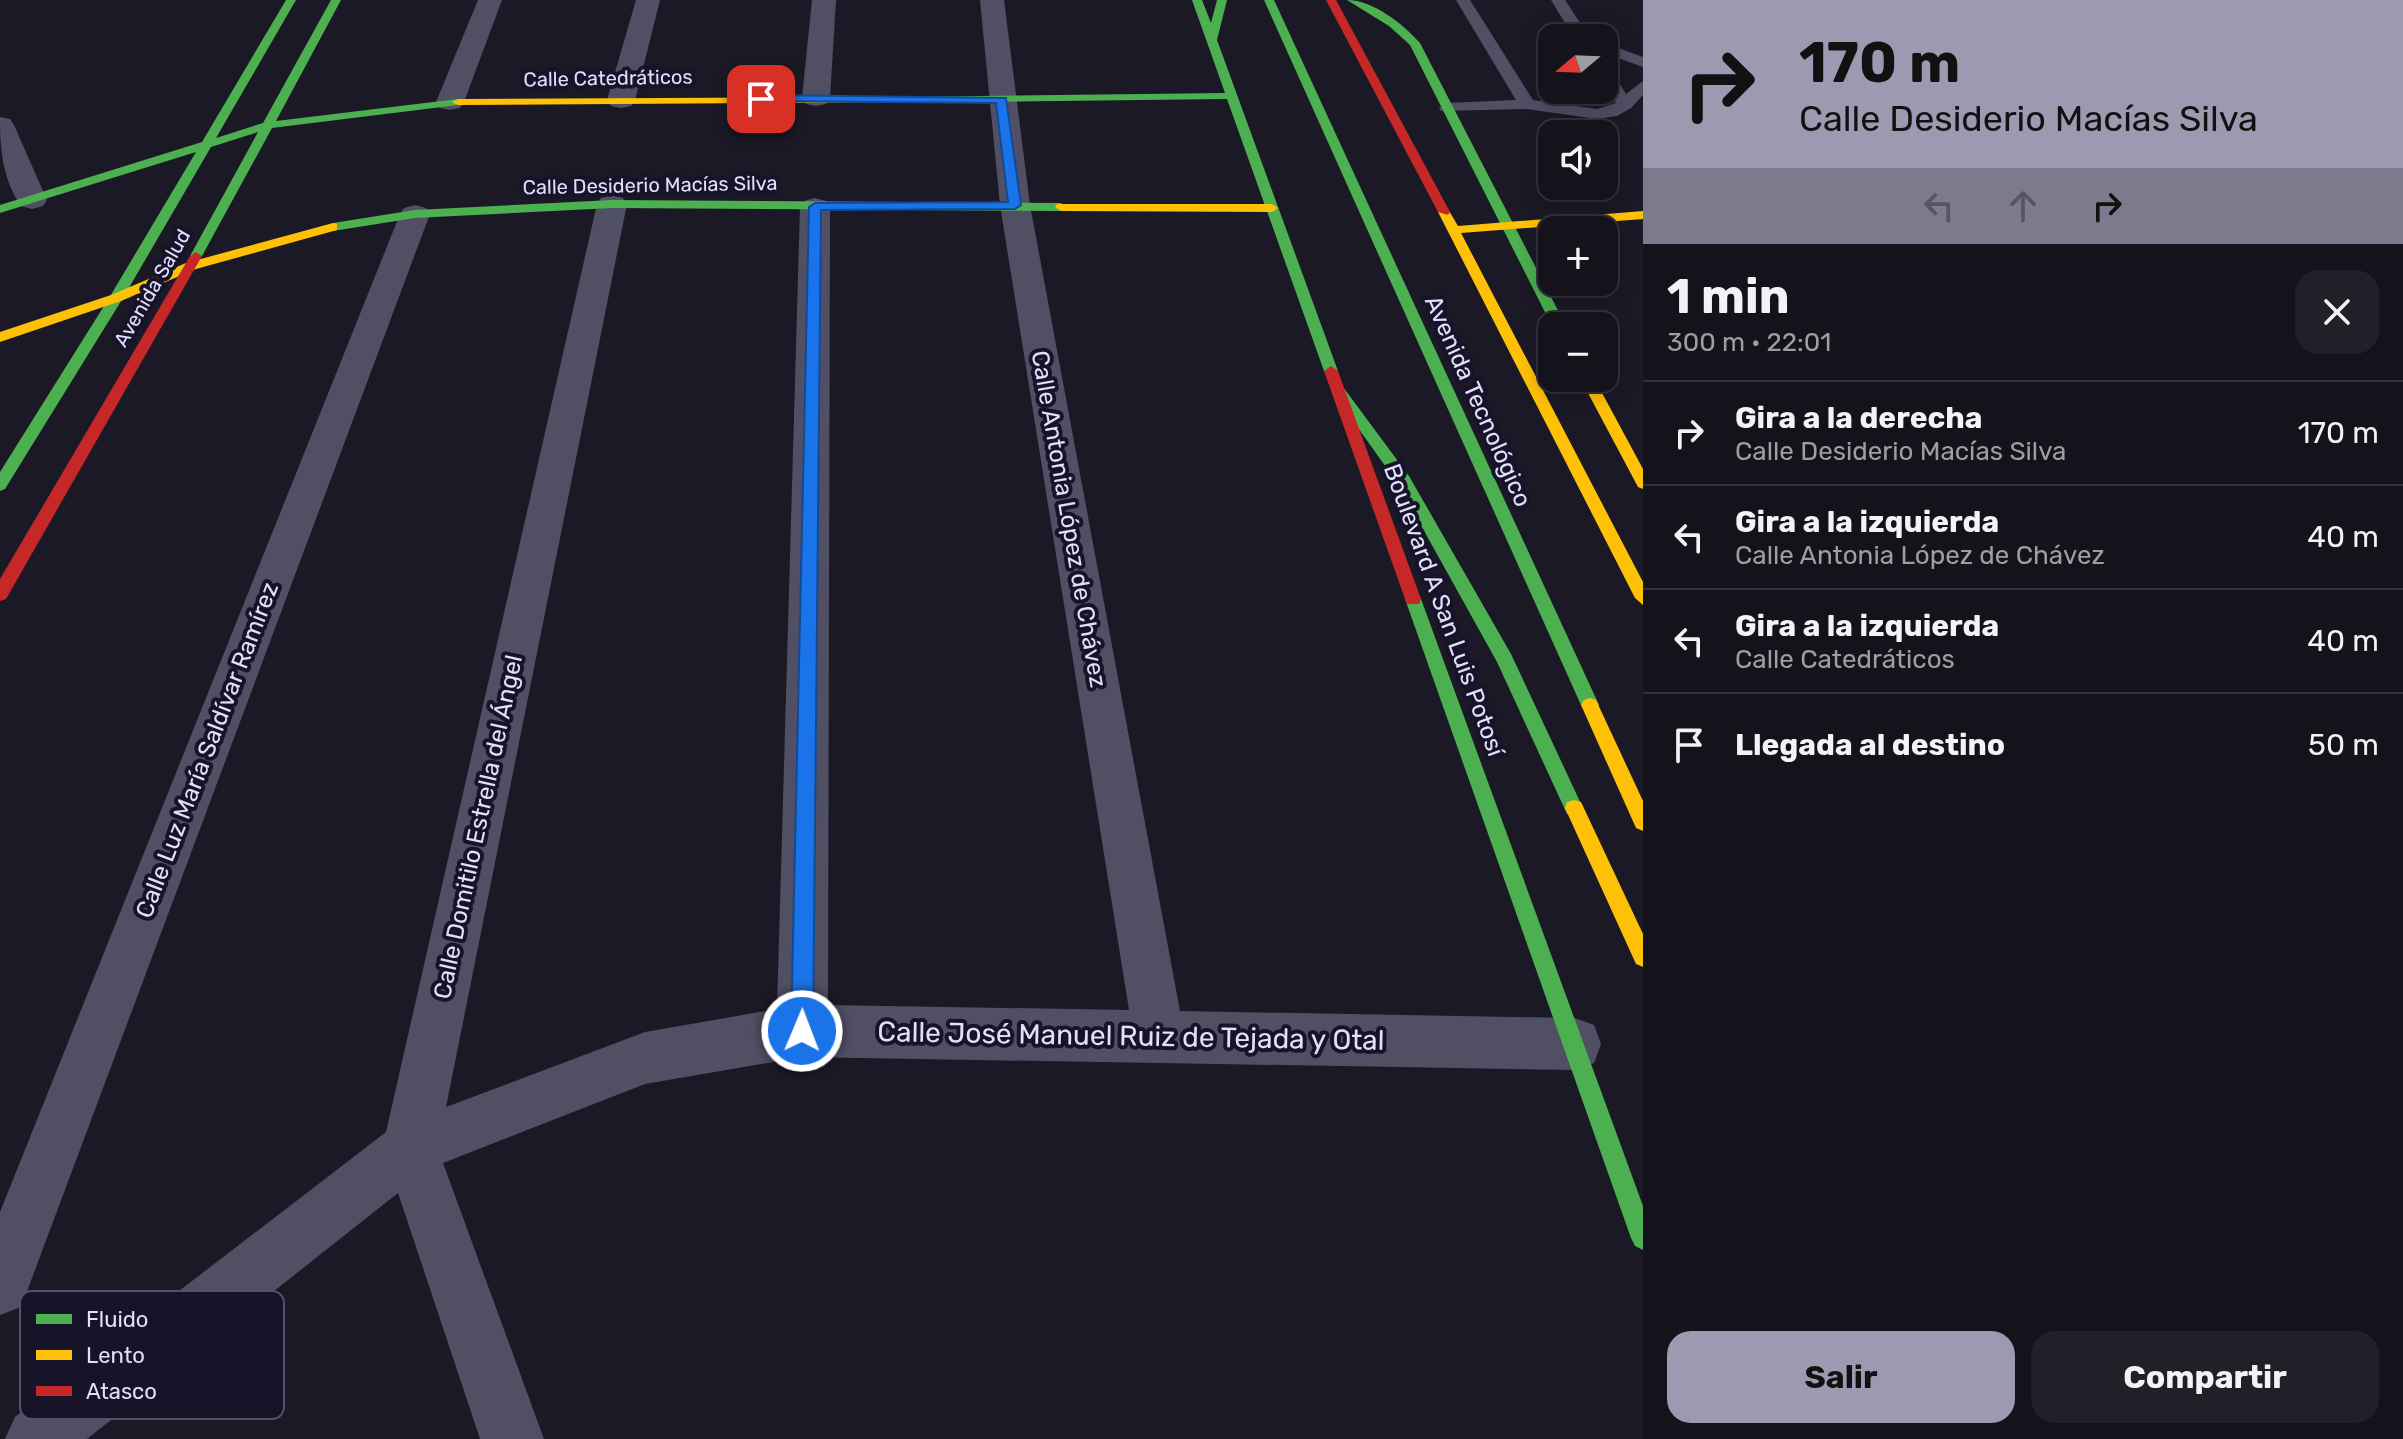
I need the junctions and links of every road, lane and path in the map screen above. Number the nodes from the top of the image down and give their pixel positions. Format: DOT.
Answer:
graph roads {
  1 [pos="291,0"];
  2 [pos="336,0"];
  3 [pos="490,0"];
  4 [pos="648,0"];
  5 [pos="824,0"];
  6 [pos="992,0"];
  7 [pos="1197,0"];
  8 [pos="1222,0"];
  9 [pos="1269,0"];
  10 [pos="1331,0"];
  11 [pos="1352,0"];
  12 [pos="1463,0"];
  13 [pos="1558,0"];
  14 [pos="1573,24"];
  15 [pos="1211,41"];
  16 [pos="1618,53"];
  17 [pos="1643,62"];
  18 [pos="1643,86"];
  19 [pos="1618,94"];
  20 [pos="1231,96"];
  21 [pos="816,98"];
  22 [pos="621,100"];
  23 [pos="1002,100"];
  24 [pos="450,102"];
  25 [pos="1527,104"];
  26 [pos="1625,105"];
  27 [pos="1447,108"];
  28 [pos="0,125"];
  29 [pos="269,125"];
  30 [pos="209,143"];
  31 [pos="32,200"];
  32 [pos="612,204"];
  33 [pos="1015,205"];
  34 [pos="815,207"];
  35 [pos="1272,208"];
  36 [pos="0,209"];
  37 [pos="415,214"];
  38 [pos="1643,215"];
  39 [pos="1506,228"];
  40 [pos="1454,230"];
  41 [pos="191,266"];
  42 [pos="116,298"];
  43 [pos="1551,312"];
  44 [pos="0,337"];
  45 [pos="1338,390"];
  46 [pos="1594,392"];
  47 [pos="1643,483"];
  48 [pos="0,485"];
  49 [pos="0,594"];
  50 [pos="1643,598"];
  51 [pos="1643,822"];
  52 [pos="1643,957"];
  53 [pos="802,1031"];
  54 [pos="1159,1037"];
  55 [pos="1575,1044"];
  56 [pos="410,1148"];
  57 [pos="1643,1238"];
  58 [pos="0,1286"];
  59 [pos="227,1291"];
  60 [pos="63,1419"];
  61 [pos="37,1439"];
  62 [pos="512,1439"];
  1 -- 30 [label="main road, Avenida Salud"];
  2 -- 29 [label="main road, Avenida Salud"];
  3 -- 24 [label="street"];
  4 -- 22 [label="street"];
  5 -- 21 [label="street"];
  6 -- 23 [label="street, Calle Antonia López de Chávez"];
  7 -- 15 [label="main road, Boulevard A San Luis Potosí"];
  8 -- 15 [label="main road"];
  9 -- 51 [label="main road, Avenida Tecnológico"];
  10 -- 40 [label="main road, Avenida Tecnológico"];
  11 -- 27 [label="main road"];
  12 -- 25 [label="lane"];
  13 -- 14 [label="lane"];
  15 -- 20 [label="main road, Boulevard A San Luis Potosí"];
  16 -- 17 [label="lane"];
  18 -- 26 [label="lane"];
  19 -- 26 [label="lane"];
  20 -- 23 [label="main road, Calle Catedráticos"];
  20 -- 35 [label="main road, Boulevard A San Luis Potosí"];
  21 -- 22 [label="main road, Calle Catedráticos"];
  21 -- 23 [label="main road, Calle Catedráticos"];
  22 -- 24 [label="main road, Calle Catedráticos"];
  23 -- 33 [label="street, Calle Antonia López de Chávez"];
  24 -- 29 [label="main road, Calle Catedráticos"];
  25 -- 26 [label="lane"];
  25 -- 27 [label="lane"];
  27 -- 39 [label="main road"];
  28 -- 31 [label="street"];
  29 -- 30 [label="main road, Calle Catedráticos"];
  29 -- 41 [label="main road, Avenida Salud"];
  30 -- 31 [label="main road, Calle Catedráticos"];
  30 -- 42 [label="main road, Avenida Salud"];
  31 -- 36 [label="main road, Calle Catedráticos"];
  32 -- 34 [label="main road, Calle Desiderio Macías Silva"];
  32 -- 37 [label="main road, Calle Desiderio Macías Silva"];
  32 -- 56 [label="street, Calle Domitilo Estrella del Ángel"];
  33 -- 34 [label="main road, Calle Desiderio Macías Silva"];
  33 -- 35 [label="main road, Calle Desiderio Macías Silva"];
  33 -- 54 [label="street, Calle Antonia López de Chávez"];
  34 -- 53 [label="street"];
  35 -- 45 [label="main road, Boulevard A San Luis Potosí"];
  37 -- 41 [label="main road, Calle Desiderio Macías Silva"];
  37 -- 58 [label="street, Calle Luz María Saldívar Ramírez"];
  38 -- 39 [label="main road"];
  39 -- 40 [label="main road"];
  39 -- 43 [label="main road"];
  40 -- 50 [label="main road, Avenida Tecnológico"];
  41 -- 42 [label="main road, Calle Desiderio Macías Silva"];
  41 -- 49 [label="main road, Avenida Salud"];
  42 -- 44 [label="main road, Calle Desiderio Macías Silva"];
  42 -- 48 [label="main road, Avenida Salud"];
  45 -- 52 [label="main road"];
  45 -- 55 [label="main road, Boulevard A San Luis Potosí"];
  46 -- 47 [label="main road"];
  53 -- 54 [label="street, Calle José Manuel Ruiz de Tejada y Otal"];
  53 -- 56 [label="street, Calle José Manuel Ruiz de Tejada y Otal"];
  54 -- 55 [label="street, Calle José Manuel Ruiz de Tejada y Otal"];
  55 -- 57 [label="main road, Boulevard A San Luis Potosí"];
  56 -- 59 [label="street, Calle José Manuel Ruiz de Tejada y Otal"];
  56 -- 62 [label="street"];
  60 -- 61 [label="street, Calle José Manuel Ruiz de Tejada y Otal"];
}
